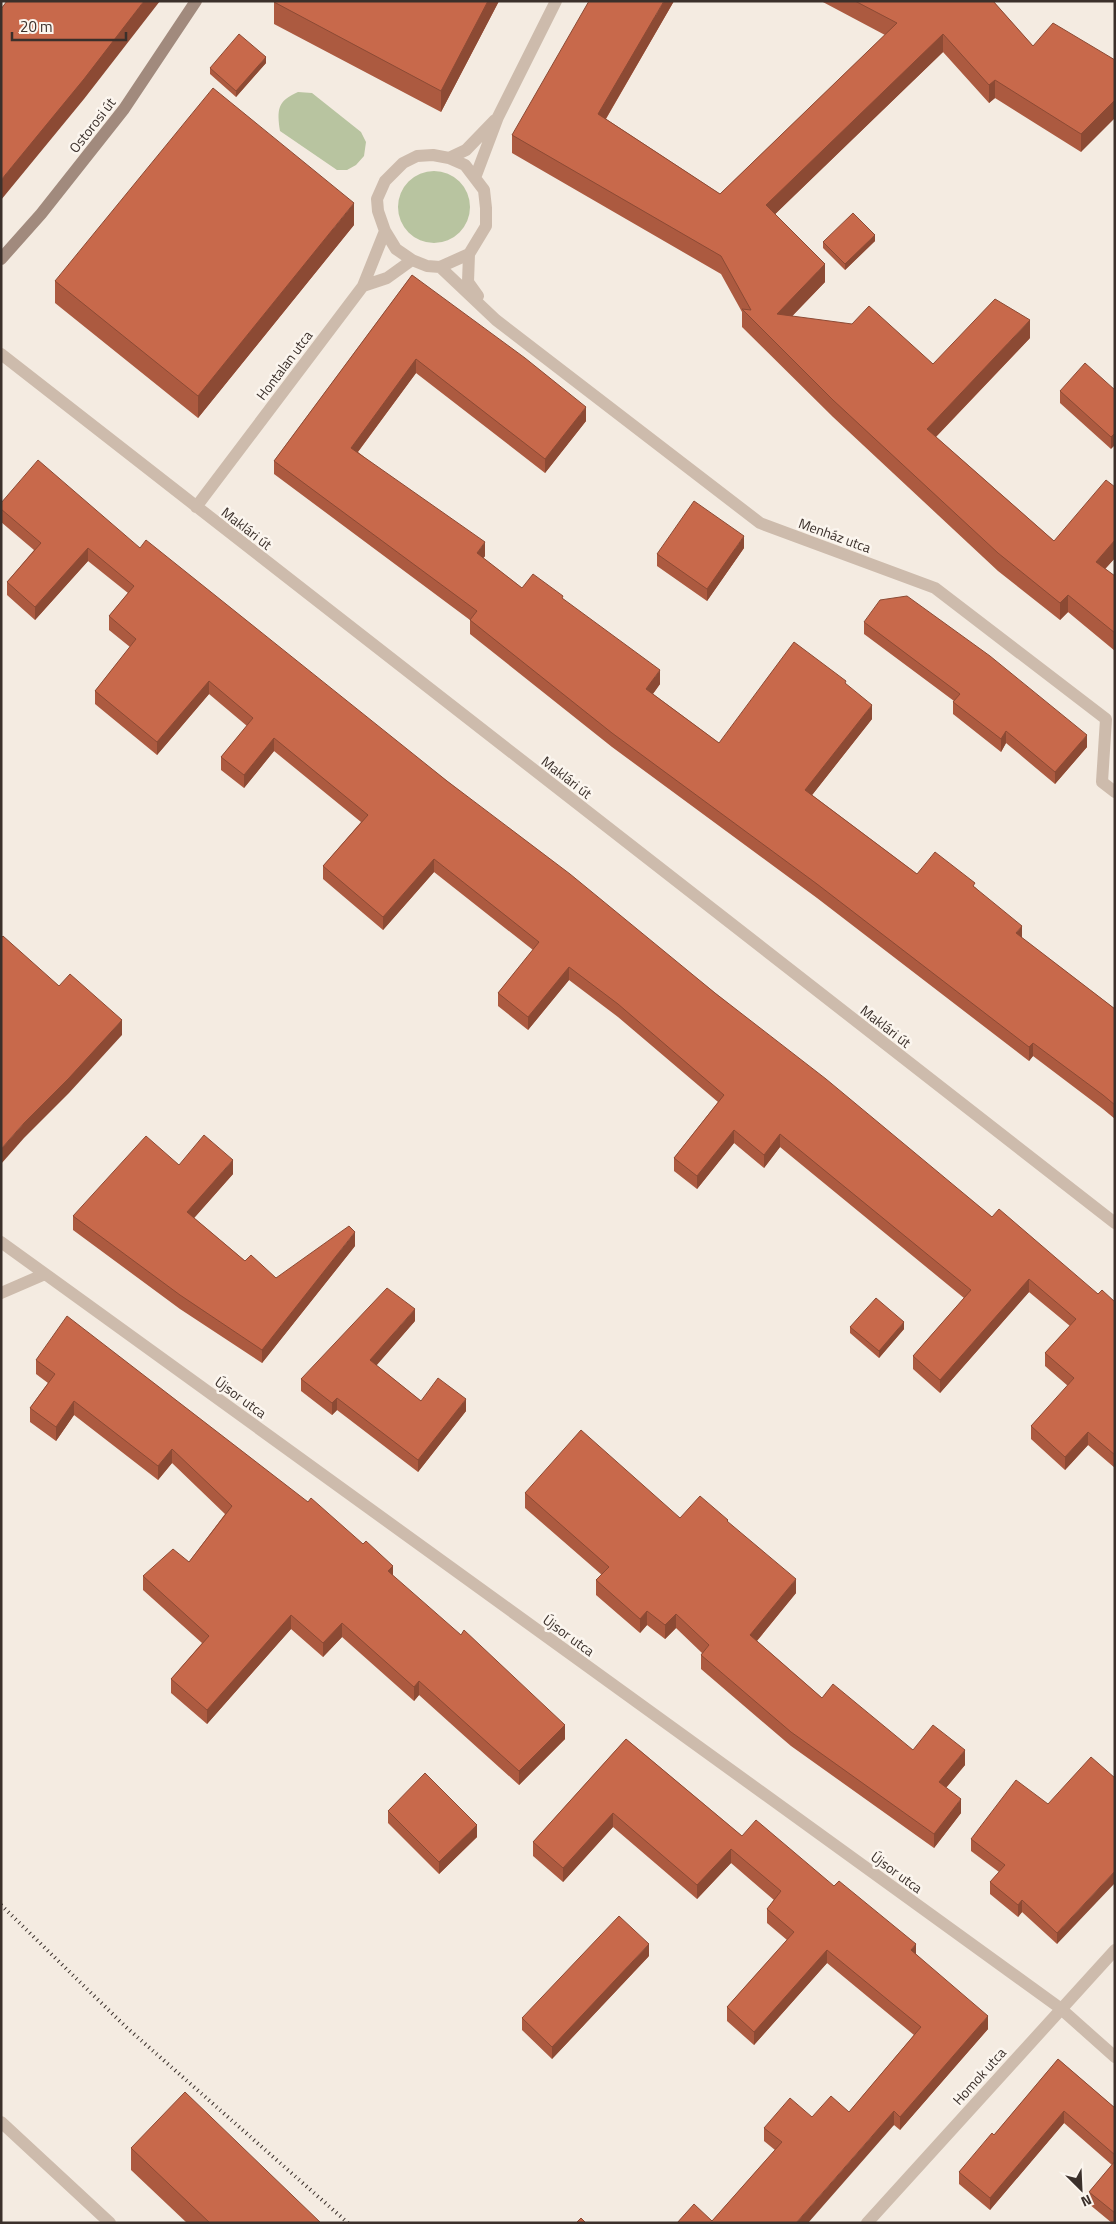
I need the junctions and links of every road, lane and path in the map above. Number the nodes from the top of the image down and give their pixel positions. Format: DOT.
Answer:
graph roads {
  1 [pos="196,1"];
  2 [pos="556,1"];
  3 [pos="498,117"];
  4 [pos="449,158"];
  5 [pos="475,178"];
  6 [pos="385,231"];
  7 [pos="468,254"];
  8 [pos="1,259"];
  9 [pos="412,260"];
  10 [pos="440,267"];
  11 [pos="363,286"];
  12 [pos="496,320"];
  13 [pos="1,354"];
  14 [pos="196,507"];
  15 [pos="1115,792"];
  16 [pos="1115,1223"];
  17 [pos="1,1242"];
  18 [pos="44,1274"];
  19 [pos="1,1293"];
  20 [pos="1115,1950"];
  21 [pos="1060,2008"];
  22 [pos="1115,2058"];
  23 [pos="1,2122"];
  24 [pos="110,2223"];
  25 [pos="867,2223"];
  1 -- 8 [label="main road, Ostorosi út"];
  2 -- 3 [label="street"];
  3 -- 4 [label="street"];
  3 -- 5 [label="street"];
  4 -- 5 [label="street"];
  4 -- 6 [label="street"];
  5 -- 7 [label="street"];
  6 -- 9 [label="street"];
  6 -- 11 [label="street"];
  7 -- 10 [label="street"];
  7 -- 12 [label="street, Menház utca"];
  9 -- 10 [label="street"];
  9 -- 11 [label="street"];
  10 -- 12 [label="street, Menház utca"];
  11 -- 14 [label="street, Hontalan utca"];
  12 -- 15 [label="street, Menház utca"];
  13 -- 14 [label="street, Maklári út"];
  14 -- 16 [label="street, Maklári út"];
  17 -- 18 [label="street, Újsor utca"];
  18 -- 19 [label="street"];
  18 -- 21 [label="street, Újsor utca"];
  20 -- 21 [label="street, Homok utca"];
  21 -- 22 [label="street, Újsor utca"];
  21 -- 25 [label="street, Homok utca"];
  23 -- 24 [label="street"];
}
